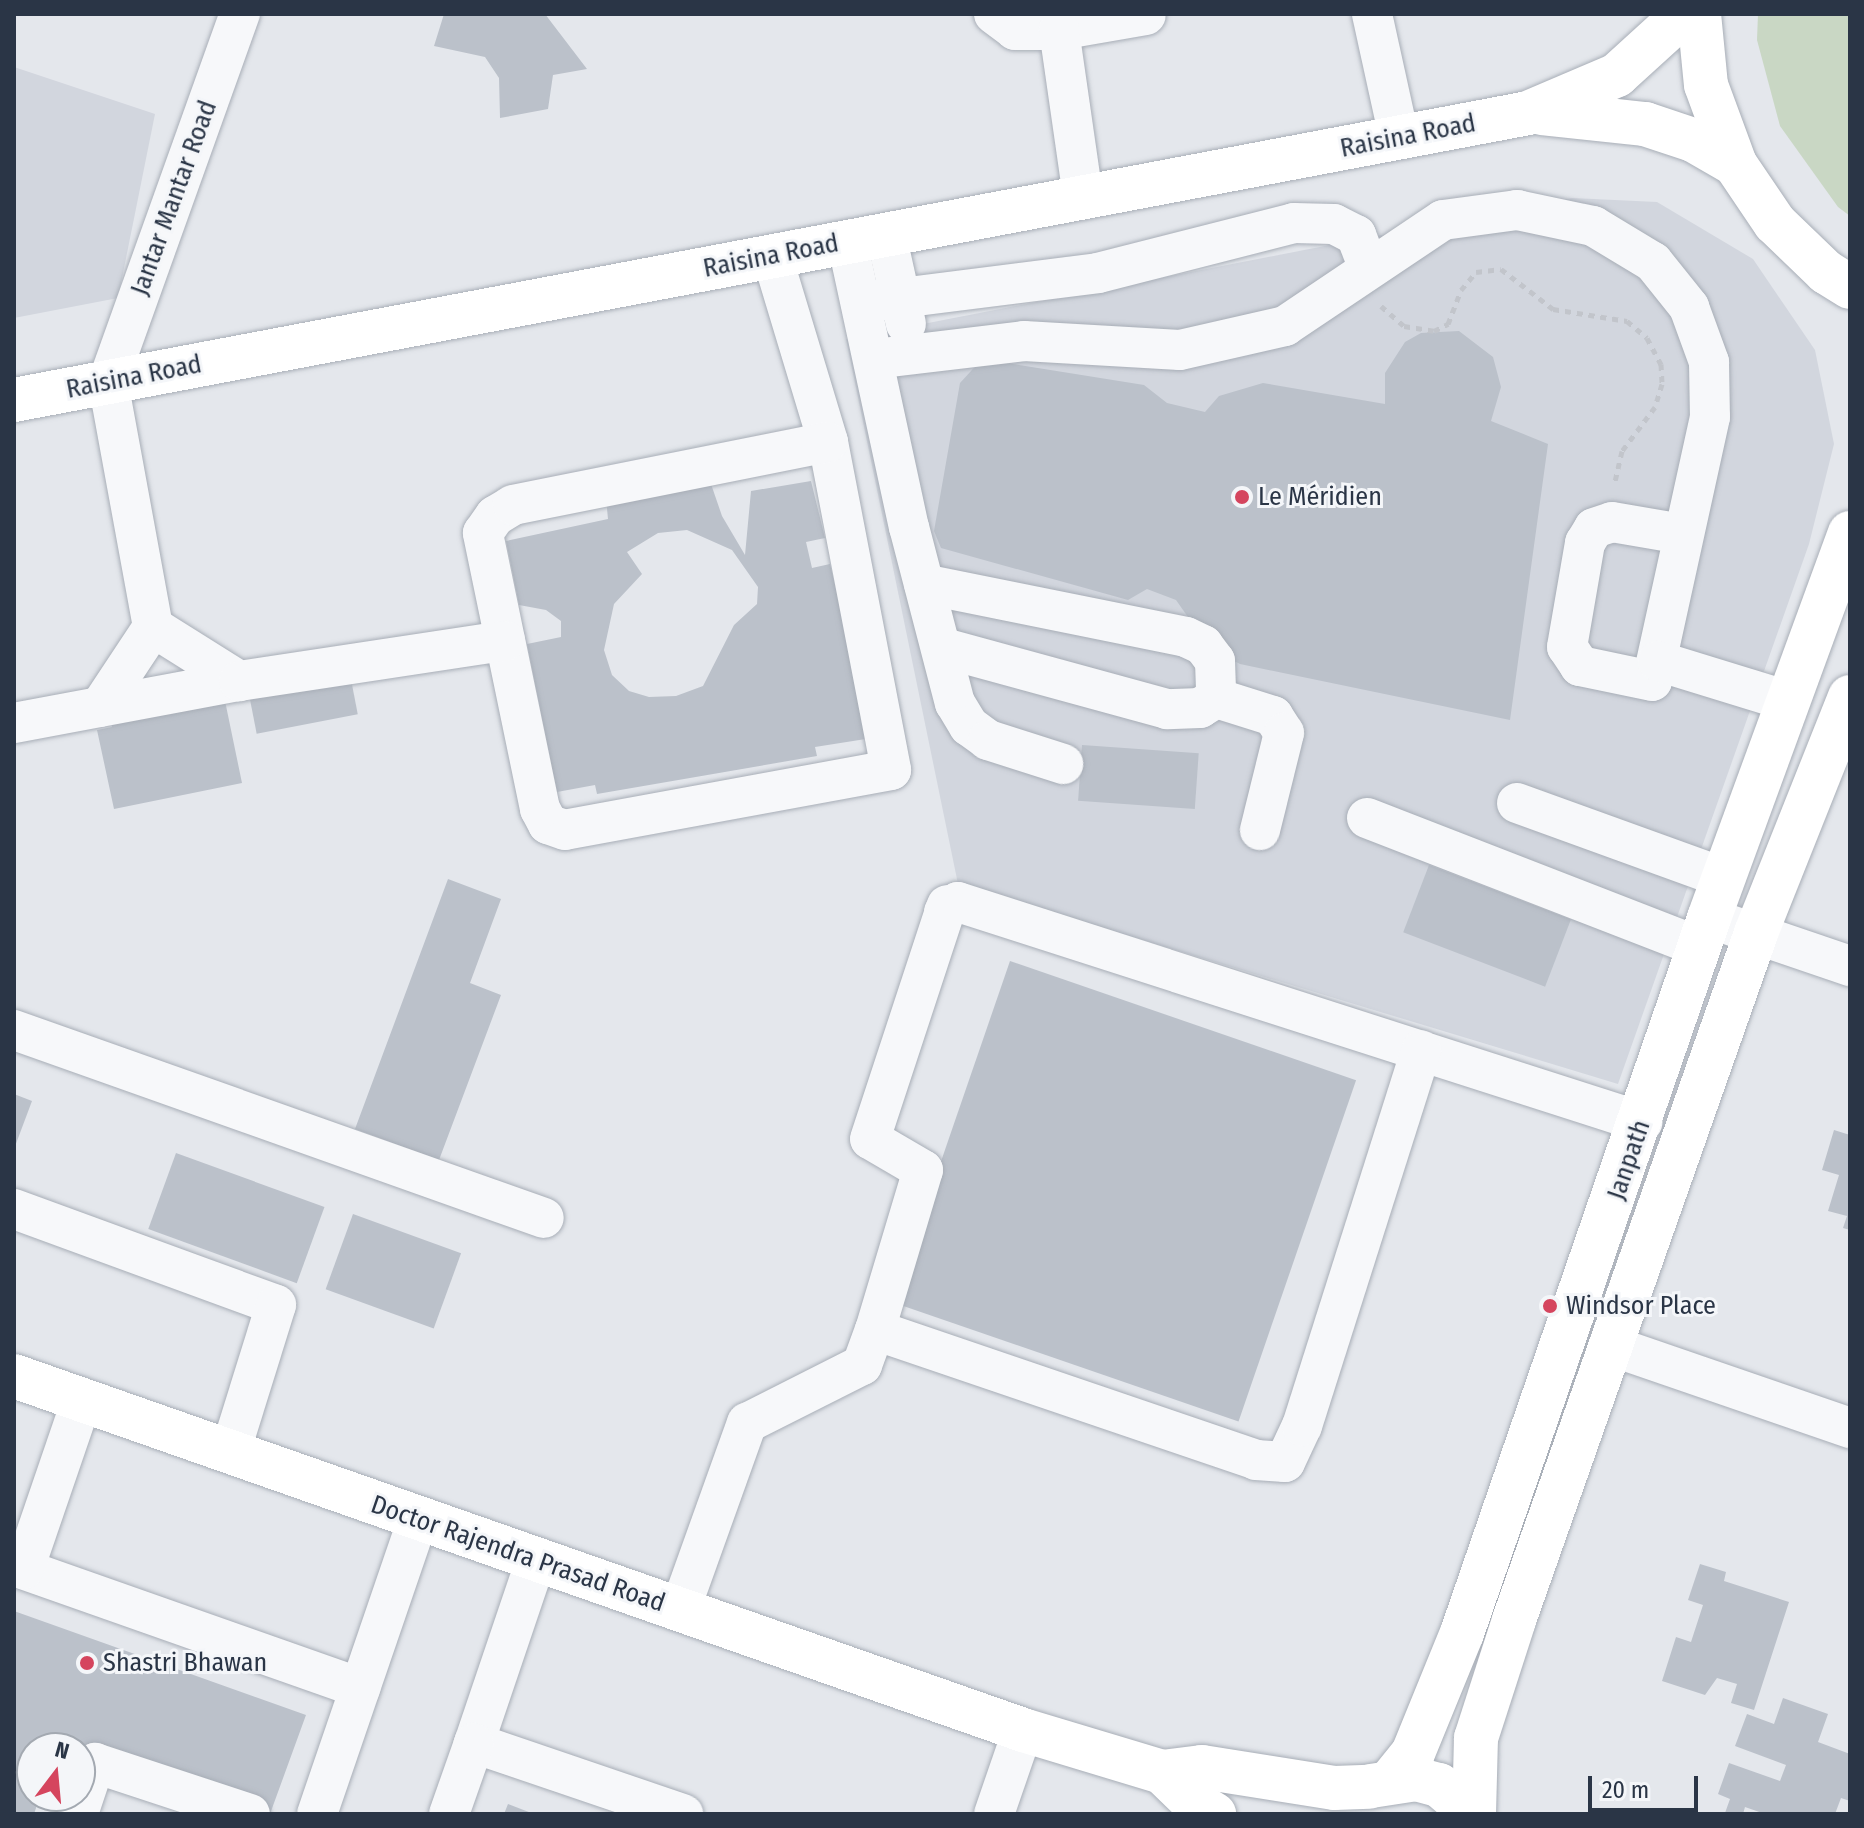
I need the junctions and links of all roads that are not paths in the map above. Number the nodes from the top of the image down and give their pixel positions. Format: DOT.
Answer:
graph roads {
  1 [pos="994,14"];
  2 [pos="1372,14"];
  3 [pos="1684,14"];
  4 [pos="1699,14"];
  5 [pos="1146,15"];
  6 [pos="228,17"];
  7 [pos="1059,30"];
  8 [pos="1528,113"];
  9 [pos="1399,137"];
  10 [pos="1735,164"];
  11 [pos="1083,197"];
  12 [pos="866,238"];
  13 [pos="772,256"];
  14 [pos="1369,269"];
  15 [pos="1850,287"];
  16 [pos="900,298"];
  17 [pos="861,303"];
  18 [pos="893,356"];
  19 [pos="108,382"];
  20 [pos="14,400"];
  21 [pos="828,442"];
  22 [pos="1850,533"];
  23 [pos="1682,534"];
  24 [pos="924,584"];
  25 [pos="153,627"];
  26 [pos="505,641"];
  27 [pos="941,647"];
  28 [pos="1658,661"];
  29 [pos="239,681"];
  30 [pos="1850,697"];
  31 [pos="1216,698"];
  32 [pos="1788,701"];
  33 [pos="100,707"];
  34 [pos="14,723"];
  35 [pos="1063,764"];
  36 [pos="1517,803"];
  37 [pos="1367,818"];
  38 [pos="1260,830"];
  39 [pos="1724,878"];
  40 [pos="1704,932"];
  41 [pos="1756,933"];
  42 [pos="1850,966"];
  43 [pos="14,1030"];
  44 [pos="1421,1050"];
  45 [pos="1642,1122"];
  46 [pos="14,1209"];
  47 [pos="544,1218"];
  48 [pos="875,1330"];
  49 [pos="1609,1345"];
  50 [pos="14,1376"];
  51 [pos="82,1400"];
  52 [pos="1850,1428"];
  53 [pos="230,1453"];
  54 [pos="418,1519"];
  55 [pos="536,1560"];
  56 [pos="19,1568"];
  57 [pos="680,1610"];
  58 [pos="360,1688"];
  59 [pos="1023,1730"];
  60 [pos="474,1743"];
  61 [pos="1162,1772"];
  62 [pos="1367,1794"];
  63 [pos="78,1814"];
  64 [pos="250,1814"];
  65 [pos="317,1814"];
  66 [pos="449,1814"];
  67 [pos="683,1814"];
  68 [pos="994,1814"];
  69 [pos="1214,1814"];
  70 [pos="1474,1814"];
  1 -- 7 [label="street"];
  2 -- 9 [label="street"];
  3 -- 8 [label="main road, Raisina Road"];
  4 -- 10 [label="main road"];
  5 -- 7 [label="street"];
  6 -- 19 [label="street, Jantar Mantar Road"];
  7 -- 11 [label="street"];
  8 -- 9 [label="main road, Raisina Road"];
  8 -- 10 [label="main road, Raisina Road"];
  9 -- 11 [label="main road, Raisina Road"];
  10 -- 15 [label="main road"];
  11 -- 12 [label="main road, Raisina Road"];
  12 -- 13 [label="main road, Raisina Road"];
  12 -- 16 [label="street"];
  12 -- 17 [label="street"];
  13 -- 19 [label="main road, Raisina Road"];
  13 -- 21 [label="street"];
  14 -- 16 [label="street"];
  14 -- 18 [label="street"];
  14 -- 23 [label="street"];
  16 -- 17 [label="street"];
  16 -- 18 [label="street"];
  17 -- 18 [label="street"];
  18 -- 24 [label="street"];
  19 -- 20 [label="main road, Raisina Road"];
  19 -- 25 [label="street"];
  21 -- 26 [label="street"];
  21 -- 26 [label="street"];
  22 -- 32 [label="main road, Janpath"];
  23 -- 28 [label="street"];
  23 -- 28 [label="street"];
  24 -- 27 [label="street"];
  24 -- 31 [label="street"];
  25 -- 29 [label="street"];
  25 -- 33 [label="street"];
  26 -- 29 [label="street"];
  27 -- 31 [label="street"];
  27 -- 35 [label="street"];
  28 -- 32 [label="street"];
  29 -- 33 [label="street"];
  30 -- 41 [label="main road, Janpath"];
  31 -- 38 [label="street"];
  32 -- 39 [label="main road, Janpath"];
  33 -- 34 [label="street"];
  36 -- 39 [label="street"];
  37 -- 40 [label="street"];
  39 -- 40 [label="main road, Janpath"];
  40 -- 41 [label="street"];
  40 -- 45 [label="main road, Janpath"];
  41 -- 42 [label="street"];
  41 -- 49 [label="main road, Janpath"];
  43 -- 47 [label="street"];
  44 -- 45 [label="street"];
  44 -- 48 [label="street"];
  44 -- 48 [label="street"];
  45 -- 62 [label="main road, Janpath"];
  46 -- 53 [label="street"];
  48 -- 57 [label="street"];
  49 -- 52 [label="street"];
  49 -- 70 [label="main road, Janpath"];
  50 -- 51 [label="main road, Doctor Rajendra Prasad Road"];
  51 -- 53 [label="main road, Doctor Rajendra Prasad Road"];
  51 -- 56 [label="street"];
  53 -- 54 [label="main road, Doctor Rajendra Prasad Road"];
  54 -- 55 [label="main road, Doctor Rajendra Prasad Road"];
  54 -- 58 [label="street"];
  55 -- 57 [label="main road, Doctor Rajendra Prasad Road"];
  55 -- 60 [label="street"];
  56 -- 58 [label="street"];
  57 -- 59 [label="main road, Doctor Rajendra Prasad Road"];
  58 -- 65 [label="street"];
  59 -- 61 [label="main road, Doctor Rajendra Prasad Road"];
  59 -- 68 [label="street"];
  60 -- 66 [label="street"];
  60 -- 67 [label="street"];
  61 -- 62 [label="main road"];
  61 -- 69 [label="main road"];
  62 -- 70 [label="main road"];
  63 -- 64 [label="street"];
}
